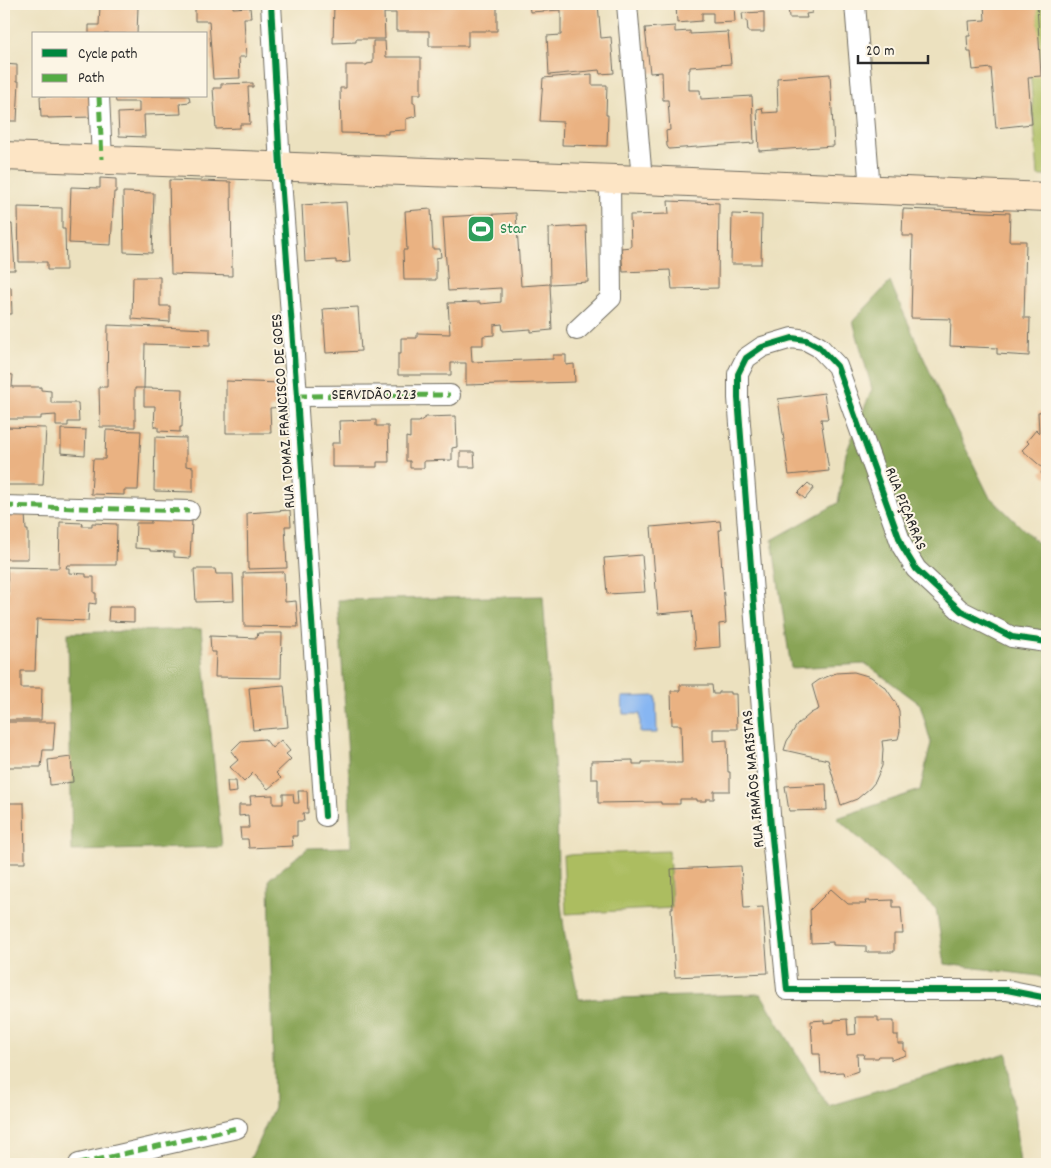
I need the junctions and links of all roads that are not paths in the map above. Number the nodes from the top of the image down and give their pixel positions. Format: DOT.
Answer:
graph roads {
  1 [pos="271,4"];
  2 [pos="628,4"];
  3 [pos="855,4"];
  4 [pos="99,98"];
  5 [pos="4,156"];
  6 [pos="102,159"];
  7 [pos="280,166"];
  8 [pos="610,178"];
  9 [pos="642,180"];
  10 [pos="870,190"];
  11 [pos="1047,196"];
  12 [pos="578,330"];
  13 [pos="792,338"];
  14 [pos="450,395"];
  15 [pos="297,396"];
  16 [pos="4,506"];
  17 [pos="189,511"];
  18 [pos="1047,642"];
  19 [pos="325,816"];
  20 [pos="1047,998"];
  21 [pos="237,1128"];
  22 [pos="79,1164"];
  1 -- 7 [label="street, RUA TOMAZ FRANCISCO DE GOES"];
  2 -- 9 [label="street"];
  3 -- 10 [label="street"];
  4 -- 6 [label="street"];
  5 -- 6 [label="main road"];
  6 -- 7 [label="main road"];
  7 -- 8 [label="main road"];
  7 -- 15 [label="street, RUA TOMAZ FRANCISCO DE GOES"];
  8 -- 9 [label="main road"];
  8 -- 12 [label="street"];
  9 -- 10 [label="main road"];
  10 -- 11 [label="main road"];
  13 -- 18 [label="street, RUA PIÇARRAS"];
  13 -- 20 [label="street, RUA IRMÃOS MARISTAS"];
  14 -- 15 [label="street, SERVIDÃO 223"];
  15 -- 19 [label="street, RUA TOMAZ FRANCISCO DE GOES"];
  16 -- 17 [label="street"];
  21 -- 22 [label="street"];
}
